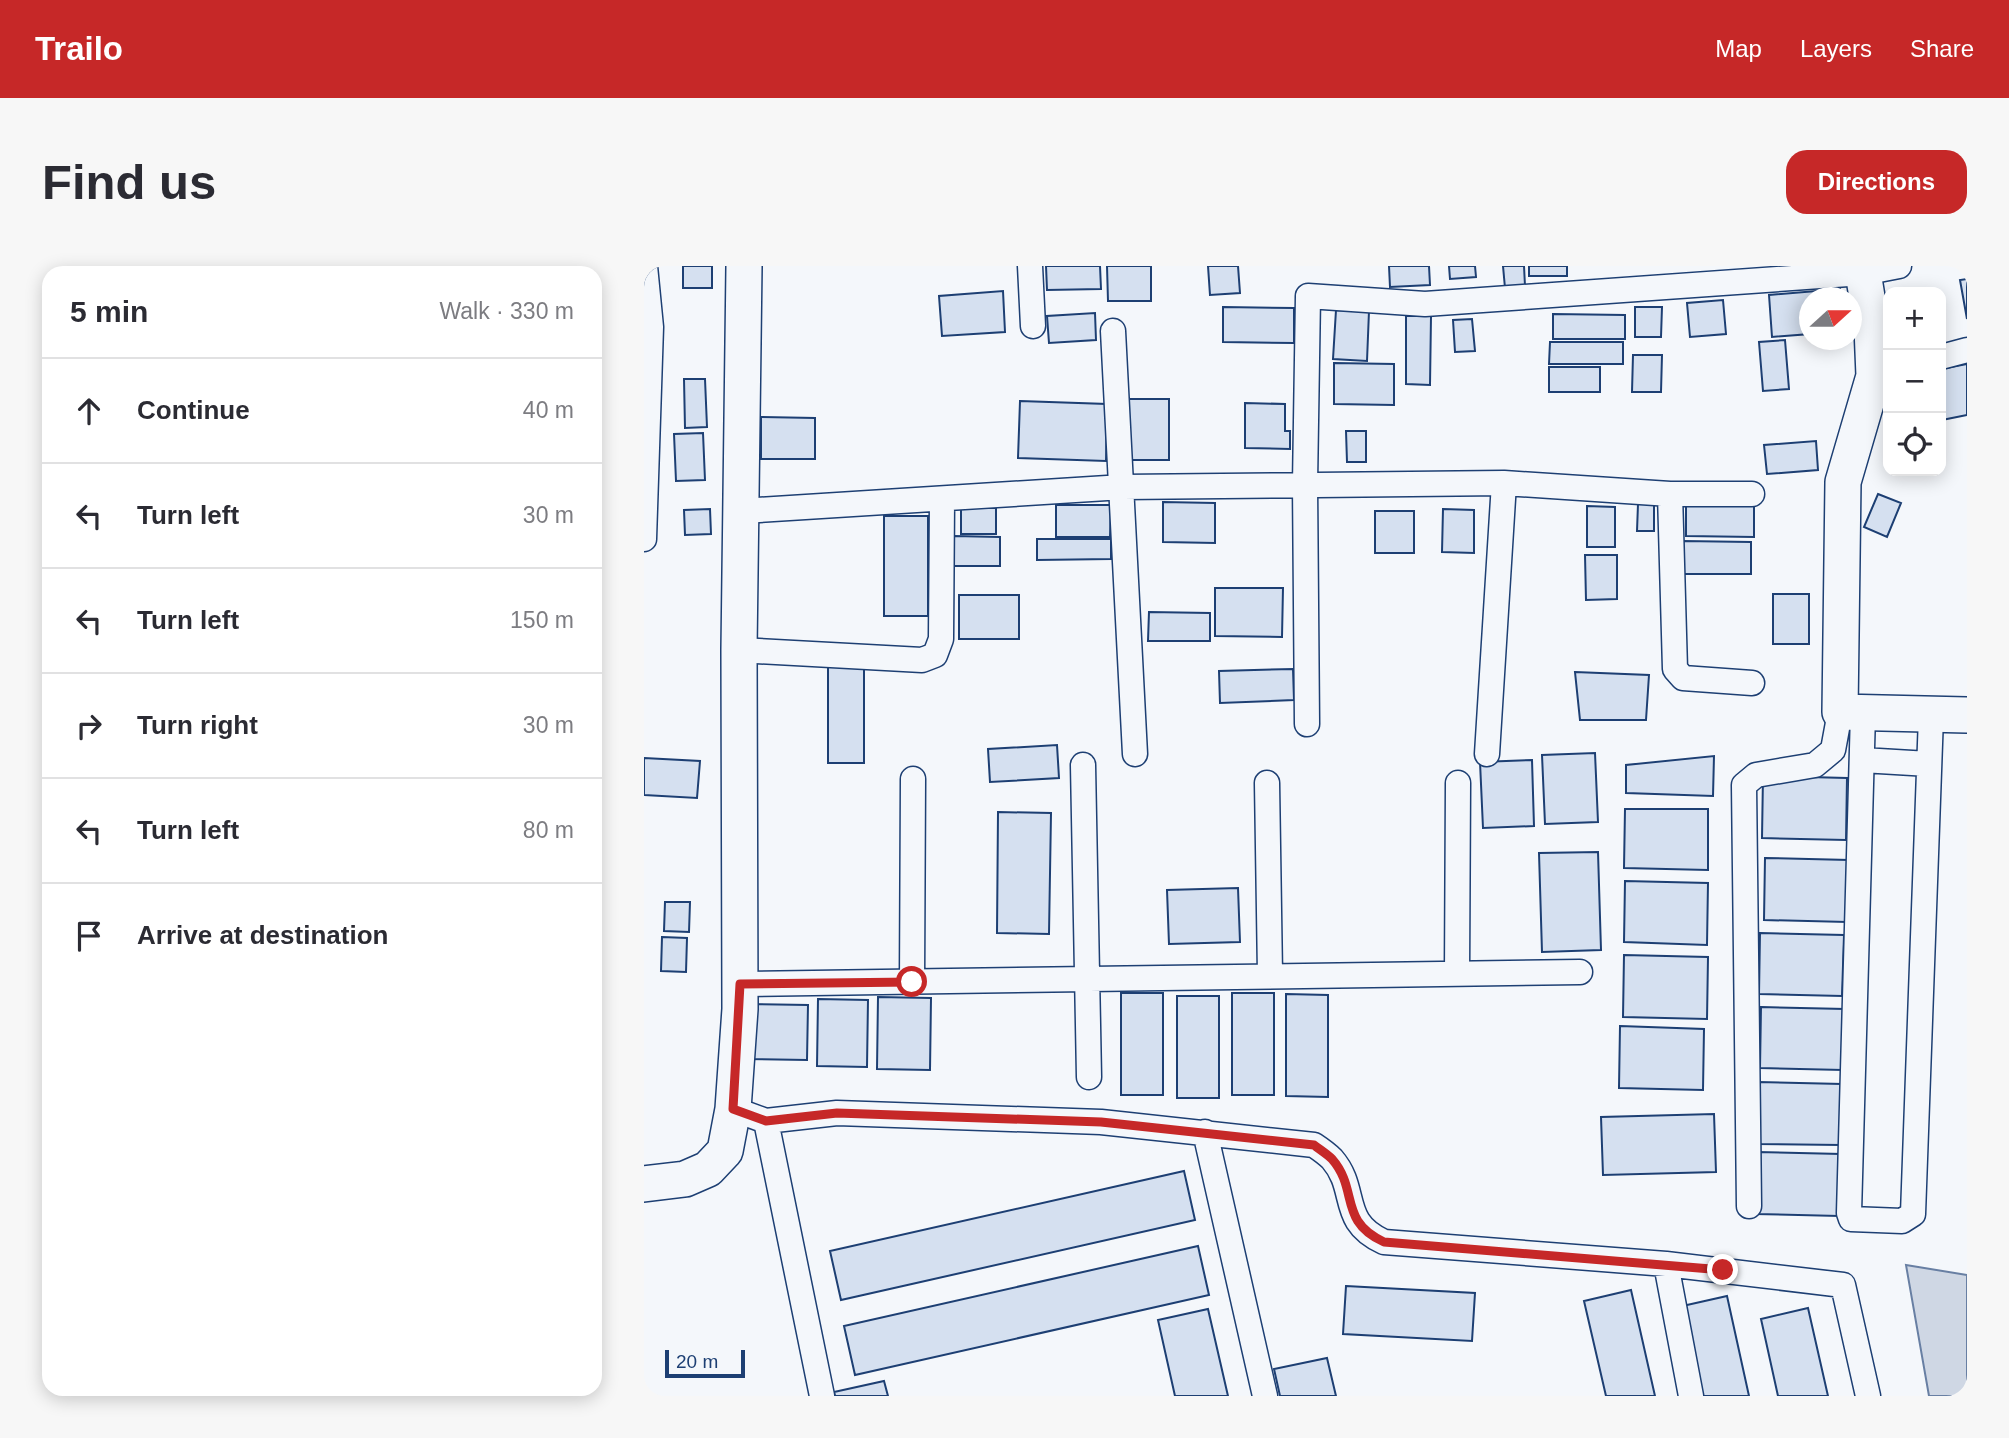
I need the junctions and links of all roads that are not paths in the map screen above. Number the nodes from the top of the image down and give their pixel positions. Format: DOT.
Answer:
graph roads {
  1 [pos="645,266"];
  2 [pos="744,266"];
  3 [pos="1030,266"];
  4 [pos="1899,266"];
  5 [pos="1862,269"];
  6 [pos="1033,326"];
  7 [pos="1113,331"];
  8 [pos="1967,350"];
  9 [pos="1946,356"];
  10 [pos="1881,374"];
  11 [pos="1504,483"];
  12 [pos="1305,484"];
  13 [pos="1123,487"];
  14 [pos="1670,494"];
  15 [pos="1752,494"];
  16 [pos="942,500"];
  17 [pos="741,510"];
  18 [pos="644,539"];
  19 [pos="739,650"];
  20 [pos="1752,683"];
  21 [pos="1852,712"];
  22 [pos="1967,715"];
  23 [pos="1931,716"];
  24 [pos="1307,724"];
  25 [pos="1135,754"];
  26 [pos="1487,754"];
  27 [pos="1862,760"];
  28 [pos="1929,764"];
  29 [pos="1083,765"];
  30 [pos="913,779"];
  31 [pos="1267,783"];
  32 [pos="1458,783"];
  33 [pos="1580,972"];
  34 [pos="1457,973"];
  35 [pos="1270,975"];
  36 [pos="1085,979"];
  37 [pos="912,982"];
  38 [pos="740,984"];
  39 [pos="1089,1077"];
  40 [pos="733,1109"];
  41 [pos="766,1121"];
  42 [pos="1205,1132"];
  43 [pos="644,1184"];
  44 [pos="1749,1206"];
  45 [pos="1666,1264"];
  46 [pos="822,1396"];
  47 [pos="1265,1396"];
  48 [pos="1691,1396"];
  49 [pos="1868,1396"];
  1 -- 18 [label="street"];
  2 -- 17 [label="street"];
  3 -- 6 [label="street"];
  4 -- 5 [label="street"];
  5 -- 10 [label="street"];
  5 -- 12 [label="street"];
  7 -- 13 [label="street"];
  8 -- 9 [label="street"];
  10 -- 21 [label="street"];
  11 -- 12 [label="street"];
  11 -- 14 [label="street"];
  11 -- 26 [label="street"];
  12 -- 13 [label="street"];
  12 -- 24 [label="street"];
  13 -- 16 [label="street"];
  13 -- 25 [label="street"];
  14 -- 15 [label="street"];
  14 -- 20 [label="street"];
  16 -- 17 [label="street"];
  16 -- 19 [label="street"];
  17 -- 19 [label="street"];
  19 -- 38 [label="street"];
  21 -- 23 [label="street"];
  21 -- 27 [label="street"];
  21 -- 44 [label="street"];
  22 -- 23 [label="street"];
  23 -- 28 [label="street"];
  27 -- 28 [label="street"];
  27 -- 28 [label="street"];
  29 -- 36 [label="street"];
  30 -- 37 [label="street"];
  31 -- 35 [label="street"];
  32 -- 34 [label="street"];
  33 -- 34 [label="street"];
  34 -- 35 [label="street"];
  35 -- 36 [label="street"];
  36 -- 37 [label="street"];
  36 -- 39 [label="street"];
  37 -- 38 [label="street"];
  38 -- 40 [label="street"];
  40 -- 41 [label="street"];
  40 -- 43 [label="street"];
  41 -- 42 [label="street"];
  41 -- 46 [label="street"];
  42 -- 45 [label="street"];
  42 -- 47 [label="street"];
  45 -- 48 [label="street"];
  45 -- 49 [label="street"];
}
